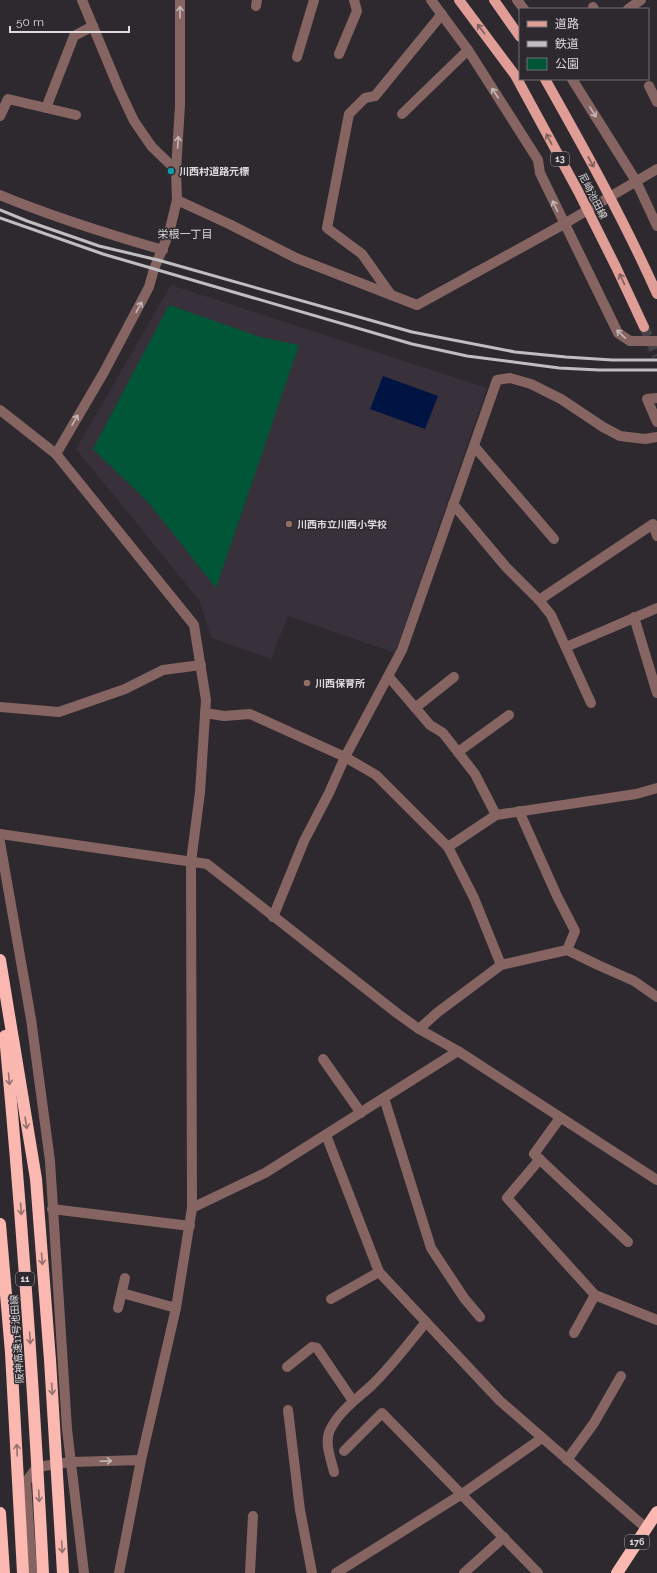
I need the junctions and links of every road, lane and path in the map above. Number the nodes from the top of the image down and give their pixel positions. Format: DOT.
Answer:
graph roads {
  1 [pos="82,0"];
  2 [pos="180,0"];
  3 [pos="314,0"];
  4 [pos="354,0"];
  5 [pos="431,0"];
  6 [pos="459,0"];
  7 [pos="494,0"];
  8 [pos="517,0"];
  9 [pos="641,0"];
  10 [pos="523,8"];
  11 [pos="629,8"];
  12 [pos="442,14"];
  13 [pos="93,26"];
  14 [pos="519,36"];
  15 [pos="468,50"];
  16 [pos="339,54"];
  17 [pos="297,57"];
  18 [pos="546,80"];
  19 [pos="573,80"];
  20 [pos="649,86"];
  21 [pos="657,102"];
  22 [pos="46,108"];
  23 [pos="402,114"];
  24 [pos="76,115"];
  25 [pos="0,116"];
  26 [pos="657,169"];
  27 [pos="176,170"];
  28 [pos="636,181"];
  29 [pos="0,195"];
  30 [pos="177,200"];
  31 [pos="564,224"];
  32 [pos="657,226"];
  33 [pos="163,250"];
  34 [pos="657,294"];
  35 [pos="391,295"];
  36 [pos="644,327"];
  37 [pos="657,341"];
  38 [pos="657,398"];
  39 [pos="0,410"];
  40 [pos="657,422"];
  41 [pos="657,437"];
  42 [pos="474,446"];
  43 [pos="56,454"];
  44 [pos="453,504"];
  45 [pos="657,536"];
  46 [pos="554,539"];
  47 [pos="539,600"];
  48 [pos="657,608"];
  49 [pos="634,617"];
  50 [pos="566,647"];
  51 [pos="200,665"];
  52 [pos="389,677"];
  53 [pos="454,677"];
  54 [pos="657,693"];
  55 [pos="591,703"];
  56 [pos="0,706"];
  57 [pos="415,708"];
  58 [pos="205,713"];
  59 [pos="509,715"];
  60 [pos="458,752"];
  61 [pos="344,757"];
  62 [pos="657,788"];
  63 [pos="519,812"];
  64 [pos="496,815"];
  65 [pos="0,834"];
  66 [pos="0,842"];
  67 [pos="448,847"];
  68 [pos="192,862"];
  69 [pos="273,917"];
  70 [pos="568,950"];
  71 [pos="0,960"];
  72 [pos="501,965"];
  73 [pos="0,985"];
  74 [pos="657,997"];
  75 [pos="419,1029"];
  76 [pos="458,1051"];
  77 [pos="323,1059"];
  78 [pos="384,1098"];
  79 [pos="361,1113"];
  80 [pos="560,1118"];
  81 [pos="326,1135"];
  82 [pos="540,1159"];
  83 [pos="657,1180"];
  84 [pos="192,1208"];
  85 [pos="52,1209"];
  86 [pos="0,1224"];
  87 [pos="190,1226"];
  88 [pos="628,1242"];
  89 [pos="379,1272"];
  90 [pos="125,1278"];
  91 [pos="122,1293"];
  92 [pos="595,1295"];
  93 [pos="331,1299"];
  94 [pos="118,1308"];
  95 [pos="176,1308"];
  96 [pos="480,1317"];
  97 [pos="657,1320"];
  98 [pos="426,1322"];
  99 [pos="574,1333"];
  100 [pos="287,1367"];
  101 [pos="621,1376"];
  102 [pos="353,1401"];
  103 [pos="288,1410"];
  104 [pos="542,1438"];
  105 [pos="344,1451"];
  106 [pos="141,1460"];
  107 [pos="567,1460"];
  108 [pos="71,1462"];
  109 [pos="334,1472"];
  110 [pos="462,1494"];
  111 [pos="657,1512"];
  112 [pos="0,1513"];
  113 [pos="253,1516"];
  114 [pos="646,1528"];
  115 [pos="504,1537"];
  116 [pos="4,1573"];
  117 [pos="23,1573"];
  118 [pos="32,1573"];
  119 [pos="43,1573"];
  120 [pos="63,1573"];
  121 [pos="84,1573"];
  122 [pos="119,1573"];
  123 [pos="250,1573"];
  124 [pos="312,1573"];
  125 [pos="336,1573"];
  126 [pos="464,1573"];
  127 [pos="538,1573"];
  128 [pos="617,1573"];
  1 -- 13 [label="street"];
  27 -- 2 [label="street, one-way"];
  3 -- 17 [label="street"];
  4 -- 16 [label="street"];
  5 -- 12 [label="street"];
  36 -- 6 [label="main road, 尼崎池田線 / 13, one-way"];
  7 -- 14 [label="main road"];
  8 -- 10 [label="street"];
  9 -- 11 [label="street"];
  12 -- 15 [label="street"];
  12 -- 35 [label="street"];
  13 -- 22 [label="street"];
  13 -- 27 [label="street"];
  15 -- 23 [label="street"];
  31 -- 15 [label="street, one-way"];
  18 -- 34 [label="main road, 尼崎池田線 / 13, one-way"];
  19 -- 28 [label="street, one-way"];
  20 -- 21 [label="street"];
  22 -- 24 [label="street"];
  22 -- 25 [label="street"];
  26 -- 28 [label="street"];
  27 -- 30 [label="street"];
  28 -- 31 [label="street"];
  28 -- 32 [label="street"];
  29 -- 33 [label="street"];
  30 -- 33 [label="street"];
  30 -- 35 [label="street"];
  31 -- 35 [label="street"];
  37 -- 31 [label="street, one-way"];
  43 -- 33 [label="street, one-way"];
  38 -- 40 [label="street"];
  39 -- 43 [label="street"];
  41 -- 42 [label="street"];
  42 -- 44 [label="street"];
  42 -- 46 [label="street"];
  43 -- 51 [label="street"];
  44 -- 47 [label="street"];
  44 -- 52 [label="street"];
  45 -- 47 [label="street"];
  47 -- 50 [label="street"];
  48 -- 49 [label="street"];
  49 -- 50 [label="street"];
  49 -- 54 [label="street"];
  50 -- 55 [label="street"];
  51 -- 56 [label="street"];
  51 -- 58 [label="street"];
  52 -- 57 [label="street"];
  52 -- 61 [label="street"];
  53 -- 57 [label="street"];
  57 -- 60 [label="street"];
  58 -- 61 [label="street"];
  58 -- 68 [label="street"];
  59 -- 60 [label="street"];
  60 -- 64 [label="street"];
  61 -- 67 [label="street"];
  61 -- 69 [label="street"];
  62 -- 63 [label="street"];
  63 -- 64 [label="street"];
  63 -- 70 [label="street"];
  64 -- 67 [label="street"];
  65 -- 68 [label="street"];
  66 -- 85 [label="street"];
  67 -- 72 [label="street"];
  68 -- 69 [label="street"];
  68 -- 84 [label="street"];
  69 -- 75 [label="street"];
  70 -- 72 [label="street"];
  70 -- 74 [label="street"];
  71 -- 120 [label="highway, one-way"];
  72 -- 75 [label="street"];
  73 -- 119 [label="highway, 阪神高速11号池田線 / 11, one-way"];
  75 -- 76 [label="street"];
  76 -- 78 [label="street"];
  76 -- 80 [label="street"];
  77 -- 79 [label="street"];
  78 -- 79 [label="street"];
  78 -- 96 [label="street"];
  79 -- 81 [label="street"];
  80 -- 82 [label="street"];
  80 -- 83 [label="street"];
  81 -- 84 [label="street"];
  81 -- 89 [label="street"];
  82 -- 88 [label="street"];
  82 -- 92 [label="street"];
  84 -- 87 [label="street"];
  85 -- 87 [label="street"];
  85 -- 108 [label="street"];
  117 -- 86 [label="highway, 阪神高速11号池田線 / 11, one-way"];
  87 -- 95 [label="street"];
  89 -- 93 [label="street"];
  89 -- 98 [label="street"];
  90 -- 91 [label="street"];
  91 -- 94 [label="street"];
  91 -- 95 [label="street"];
  92 -- 97 [label="street"];
  92 -- 99 [label="street"];
  95 -- 106 [label="street"];
  98 -- 102 [label="street"];
  98 -- 104 [label="street"];
  100 -- 102 [label="street"];
  101 -- 107 [label="street"];
  102 -- 109 [label="street"];
  103 -- 124 [label="street"];
  104 -- 107 [label="street"];
  104 -- 110 [label="street"];
  105 -- 110 [label="street"];
  108 -- 106 [label="street, one-way"];
  106 -- 122 [label="street"];
  107 -- 114 [label="street"];
  108 -- 118 [label="street"];
  108 -- 121 [label="street"];
  110 -- 115 [label="street"];
  110 -- 125 [label="street"];
  111 -- 114 [label="highway, 176"];
  112 -- 116 [label="highway"];
  113 -- 123 [label="street"];
  114 -- 128 [label="highway, 176"];
  115 -- 126 [label="street"];
  115 -- 127 [label="street"];
}
